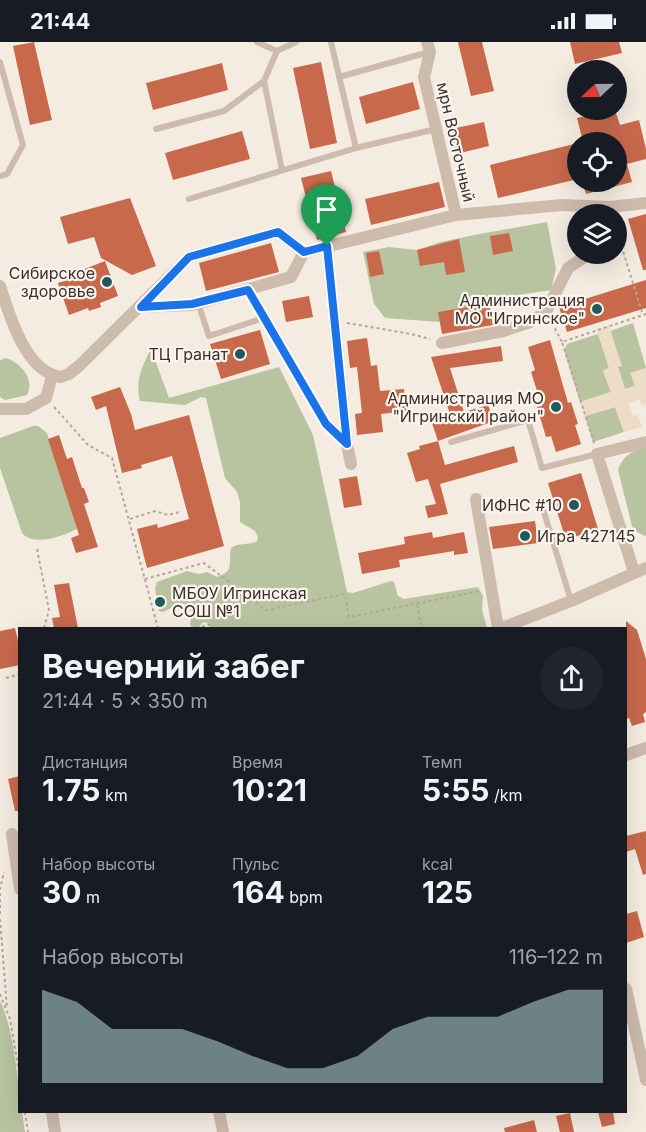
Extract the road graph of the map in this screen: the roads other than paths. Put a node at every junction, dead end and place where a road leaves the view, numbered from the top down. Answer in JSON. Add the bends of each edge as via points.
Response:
{"nodes":[{"id":1,"x":257,"y":42,"type":"edge"},
{"id":2,"x":296,"y":42,"type":"edge"},
{"id":3,"x":331,"y":42,"type":"edge"},
{"id":4,"x":428,"y":47,"type":"edge"},
{"id":5,"x":277,"y":51,"type":"junction"},
{"id":6,"x":0,"y":62,"type":"edge"},
{"id":7,"x":339,"y":77,"type":"junction"},
{"id":8,"x":264,"y":81,"type":"junction"},
{"id":9,"x":156,"y":129,"type":"dead end"},
{"id":10,"x":436,"y":129,"type":"junction"},
{"id":11,"x":356,"y":148,"type":"junction"},
{"id":12,"x":282,"y":170,"type":"junction"},
{"id":13,"x":0,"y":176,"type":"edge"},
{"id":14,"x":189,"y":199,"type":"dead end"},
{"id":15,"x":646,"y":203,"type":"edge"},
{"id":16,"x":567,"y":206,"type":"edge"},
{"id":17,"x":627,"y":207,"type":"edge"},
{"id":18,"x":456,"y":215,"type":"junction"},
{"id":19,"x":327,"y":246,"type":"junction"},
{"id":20,"x":304,"y":252,"type":"junction"},
{"id":21,"x":574,"y":264,"type":"edge"},
{"id":22,"x":0,"y":286,"type":"edge"},
{"id":23,"x":248,"y":290,"type":"junction"},
{"id":24,"x":198,"y":303,"type":"junction"},
{"id":25,"x":141,"y":307,"type":"junction"},
{"id":26,"x":264,"y":318,"type":"junction"},
{"id":27,"x":442,"y":343,"type":"road end"},
{"id":28,"x":52,"y":376,"type":"junction"},
{"id":29,"x":0,"y":409,"type":"edge"},
{"id":30,"x":451,"y":442,"type":"dead end"},
{"id":31,"x":646,"y":442,"type":"edge"},
{"id":32,"x":347,"y":444,"type":"junction"},
{"id":33,"x":597,"y":454,"type":"junction"},
{"id":34,"x":351,"y":464,"type":"dead end"},
{"id":35,"x":476,"y":499,"type":"dead end"},
{"id":36,"x":543,"y":509,"type":"dead end"},
{"id":37,"x":640,"y":570,"type":"edge"},
{"id":38,"x":571,"y":601,"type":"junction"},
{"id":39,"x":500,"y":627,"type":"edge"},
{"id":40,"x":503,"y":627,"type":"edge"},
{"id":41,"x":646,"y":748,"type":"edge"},
{"id":42,"x":627,"y":755,"type":"edge"},
{"id":43,"x":10,"y":834,"type":"edge"},
{"id":44,"x":18,"y":878,"type":"edge"},
{"id":45,"x":627,"y":994,"type":"edge"},
{"id":46,"x":646,"y":1080,"type":"edge"},
{"id":47,"x":52,"y":1113,"type":"edge"},
{"id":48,"x":219,"y":1113,"type":"edge"},
{"id":49,"x":55,"y":1132,"type":"edge"},
{"id":50,"x":223,"y":1132,"type":"edge"}],
"edges":[{"from":1,"to":5,"type":"lane"},
{"from":2,"to":5,"type":"lane"},
{"from":3,"to":7,"type":"lane"},
{"from":4,"to":7,"type":"lane"},
{"from":4,"to":10,"type":"street","name":"мрн Восточный","via":[[424,77]]},
{"from":5,"to":8,"type":"lane"},
{"from":6,"to":13,"type":"lane","via":[[23,145],[7,174]]},
{"from":7,"to":11,"type":"lane"},
{"from":8,"to":9,"type":"lane","via":[[224,111]]},
{"from":8,"to":12,"type":"lane"},
{"from":10,"to":11,"type":"lane"},
{"from":10,"to":18,"type":"street","name":"мрн Восточный"},
{"from":11,"to":12,"type":"lane"},
{"from":12,"to":14,"type":"lane"},
{"from":15,"to":17,"type":"street"},
{"from":16,"to":18,"type":"street"},
{"from":18,"to":19,"type":"street"},
{"from":19,"to":20,"type":"street"},
{"from":19,"to":32,"type":"street"},
{"from":20,"to":23,"type":"street","via":[[291,277]]},
{"from":20,"to":25,"type":"street","via":[[278,232],[189,257]]},
{"from":21,"to":27,"type":"street","via":[[568,268],[546,312],[530,322],[503,332]]},
{"from":22,"to":28,"type":"street","via":[[25,348]]},
{"from":23,"to":24,"type":"street"},
{"from":23,"to":26,"type":"lane"},
{"from":24,"to":25,"type":"street"},
{"from":24,"to":26,"type":"lane","via":[[209,336]]},
{"from":25,"to":28,"type":"street","via":[[69,374]]},
{"from":26,"to":32,"type":"lane","via":[[326,424]]},
{"from":28,"to":29,"type":"street","via":[[46,398],[26,409]]},
{"from":30,"to":33,"type":"lane","via":[[528,420],[542,468]]},
{"from":31,"to":33,"type":"street"},
{"from":32,"to":34,"type":"street"},
{"from":33,"to":37,"type":"street"},
{"from":35,"to":39,"type":"street"},
{"from":36,"to":38,"type":"lane"},
{"from":37,"to":38,"type":"street"},
{"from":38,"to":40,"type":"street"},
{"from":41,"to":42,"type":"street"},
{"from":43,"to":44,"type":"street"},
{"from":45,"to":46,"type":"street"},
{"from":47,"to":49,"type":"street"},
{"from":48,"to":50,"type":"street"}]}
